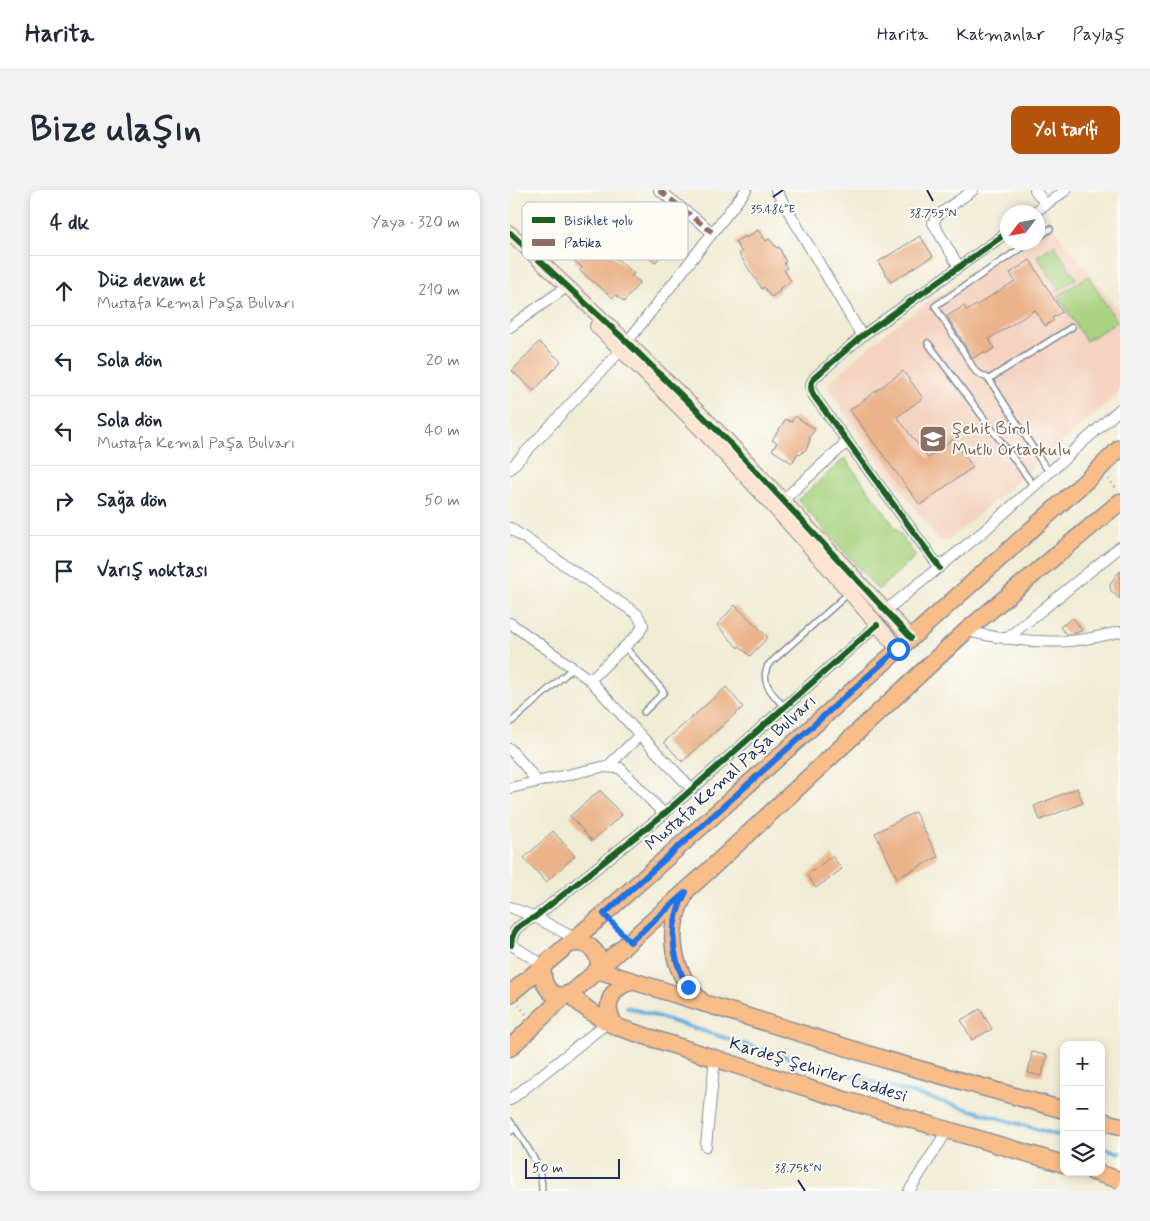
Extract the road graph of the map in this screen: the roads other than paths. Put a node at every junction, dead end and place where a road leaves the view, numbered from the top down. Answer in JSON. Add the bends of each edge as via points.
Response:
{"nodes":[{"id":1,"x":659,"y":190,"type":"edge"},
{"id":2,"x":746,"y":190,"type":"edge"},
{"id":3,"x":776,"y":190,"type":"edge"},
{"id":4,"x":973,"y":190,"type":"edge"},
{"id":5,"x":1035,"y":190,"type":"edge"},
{"id":6,"x":1066,"y":190,"type":"edge"},
{"id":7,"x":674,"y":202,"type":"edge"},
{"id":8,"x":1046,"y":205,"type":"joint"},
{"id":9,"x":688,"y":213,"type":"edge"},
{"id":10,"x":1050,"y":229,"type":"dead end"},
{"id":11,"x":712,"y":232,"type":"junction"},
{"id":12,"x":510,"y":233,"type":"edge"},
{"id":13,"x":1045,"y":233,"type":"edge"},
{"id":14,"x":1000,"y":238,"type":"edge"},
{"id":15,"x":510,"y":242,"type":"edge"},
{"id":16,"x":522,"y":245,"type":"edge"},
{"id":17,"x":1018,"y":250,"type":"edge"},
{"id":18,"x":522,"y":254,"type":"edge"},
{"id":19,"x":529,"y":260,"type":"edge"},
{"id":20,"x":537,"y":260,"type":"edge"},
{"id":21,"x":960,"y":267,"type":"junction"},
{"id":22,"x":561,"y":291,"type":"junction"},
{"id":23,"x":510,"y":327,"type":"edge"},
{"id":24,"x":1072,"y":327,"type":"dead end"},
{"id":25,"x":862,"y":336,"type":"junction"},
{"id":26,"x":928,"y":343,"type":"dead end"},
{"id":27,"x":624,"y":346,"type":"junction"},
{"id":28,"x":989,"y":379,"type":"junction"},
{"id":29,"x":1120,"y":409,"type":"edge"},
{"id":30,"x":848,"y":442,"type":"junction"},
{"id":31,"x":1120,"y":448,"type":"edge"},
{"id":32,"x":510,"y":469,"type":"edge"},
{"id":33,"x":1050,"y":472,"type":"junction"},
{"id":34,"x":1034,"y":487,"type":"junction"},
{"id":35,"x":783,"y":500,"type":"junction"},
{"id":36,"x":1120,"y":502,"type":"edge"},
{"id":37,"x":510,"y":528,"type":"edge"},
{"id":38,"x":1120,"y":547,"type":"edge"},
{"id":39,"x":940,"y":568,"type":"junction"},
{"id":40,"x":849,"y":593,"type":"junction"},
{"id":41,"x":885,"y":611,"type":"junction"},
{"id":42,"x":510,"y":623,"type":"edge"},
{"id":43,"x":877,"y":625,"type":"junction"},
{"id":44,"x":966,"y":631,"type":"junction"},
{"id":45,"x":1120,"y":632,"type":"edge"},
{"id":46,"x":1006,"y":639,"type":"junction"},
{"id":47,"x":904,"y":644,"type":"junction"},
{"id":48,"x":625,"y":647,"type":"junction"},
{"id":49,"x":573,"y":668,"type":"junction"},
{"id":50,"x":590,"y":680,"type":"junction"},
{"id":51,"x":785,"y":708,"type":"junction"},
{"id":52,"x":644,"y":712,"type":"dead end"},
{"id":53,"x":510,"y":723,"type":"edge"},
{"id":54,"x":640,"y":735,"type":"junction"},
{"id":55,"x":510,"y":749,"type":"edge"},
{"id":56,"x":608,"y":766,"type":"junction"},
{"id":57,"x":538,"y":782,"type":"junction"},
{"id":58,"x":510,"y":788,"type":"edge"},
{"id":59,"x":692,"y":789,"type":"junction"},
{"id":60,"x":664,"y":814,"type":"junction"},
{"id":61,"x":686,"y":892,"type":"junction"},
{"id":62,"x":510,"y":907,"type":"edge"},
{"id":63,"x":535,"y":917,"type":"junction"},
{"id":64,"x":572,"y":942,"type":"junction"},
{"id":65,"x":511,"y":944,"type":"edge"},
{"id":66,"x":544,"y":966,"type":"junction"},
{"id":67,"x":598,"y":969,"type":"junction"},
{"id":68,"x":632,"y":982,"type":"junction"},
{"id":69,"x":510,"y":994,"type":"edge"},
{"id":70,"x":567,"y":995,"type":"junction"},
{"id":71,"x":704,"y":1004,"type":"junction"},
{"id":72,"x":612,"y":1025,"type":"junction"},
{"id":73,"x":510,"y":1048,"type":"edge"},
{"id":74,"x":715,"y":1058,"type":"junction"},
{"id":75,"x":510,"y":1100,"type":"edge"},
{"id":76,"x":1060,"y":1109,"type":"edge"},
{"id":77,"x":510,"y":1122,"type":"edge"},
{"id":78,"x":1105,"y":1122,"type":"edge"},
{"id":79,"x":1120,"y":1126,"type":"edge"},
{"id":80,"x":515,"y":1128,"type":"junction"},
{"id":81,"x":947,"y":1130,"type":"junction"},
{"id":82,"x":510,"y":1132,"type":"edge"},
{"id":83,"x":706,"y":1146,"type":"dead end"},
{"id":84,"x":1060,"y":1163,"type":"edge"},
{"id":85,"x":1105,"y":1176,"type":"edge"},
{"id":86,"x":1120,"y":1180,"type":"edge"},
{"id":87,"x":542,"y":1191,"type":"edge"},
{"id":88,"x":910,"y":1191,"type":"edge"}],
"edges":[{"from":1,"to":7,"type":"street"},
{"from":2,"to":11,"type":"street"},
{"from":3,"to":25,"type":"street"},
{"from":4,"to":21,"type":"street","via":[[937,216],[933,223]]},
{"from":5,"to":8,"type":"street"},
{"from":6,"to":8,"type":"street"},
{"from":9,"to":11,"type":"street"},
{"from":10,"to":13,"type":"lane"},
{"from":11,"to":27,"type":"street"},
{"from":12,"to":16,"type":"street"},
{"from":14,"to":21,"type":"street"},
{"from":15,"to":18,"type":"street"},
{"from":17,"to":28,"type":"lane","via":[[936,306],[976,372]]},
{"from":19,"to":22,"type":"street"},
{"from":20,"to":27,"type":"street"},
{"from":21,"to":25,"type":"street"},
{"from":22,"to":23,"type":"street"},
{"from":22,"to":27,"type":"street"},
{"from":24,"to":28,"type":"lane"},
{"from":25,"to":30,"type":"street","via":[[814,378],[810,387]]},
{"from":26,"to":34,"type":"lane"},
{"from":27,"to":32,"type":"street"},
{"from":27,"to":35,"type":"street","via":[[726,439]]},
{"from":27,"to":40,"type":"street","via":[[808,544]]},
{"from":28,"to":33,"type":"lane"},
{"from":29,"to":33,"type":"street"},
{"from":30,"to":35,"type":"street"},
{"from":30,"to":39,"type":"street"},
{"from":31,"to":47,"type":"main road","name":"Mustafa Kemal Paşa Bulvarı"},
{"from":33,"to":34,"type":"street"},
{"from":34,"to":39,"type":"street"},
{"from":35,"to":41,"type":"street"},
{"from":36,"to":44,"type":"main road"},
{"from":37,"to":48,"type":"street","via":[[638,614],[643,625],[640,633]]},
{"from":38,"to":46,"type":"street"},
{"from":39,"to":41,"type":"street"},
{"from":40,"to":43,"type":"street"},
{"from":40,"to":51,"type":"lane","via":[[765,670],[765,681]]},
{"from":41,"to":47,"type":"street"},
{"from":42,"to":49,"type":"street"},
{"from":43,"to":47,"type":"street"},
{"from":43,"to":51,"type":"street"},
{"from":44,"to":46,"type":"street"},
{"from":44,"to":61,"type":"main road"},
{"from":45,"to":46,"type":"street","via":[[1072,641]]},
{"from":47,"to":64,"type":"main road","name":"Mustafa Kemal Paşa Bulvarı"},
{"from":48,"to":50,"type":"street"},
{"from":48,"to":52,"type":"lane","via":[[664,692]]},
{"from":49,"to":50,"type":"street"},
{"from":49,"to":53,"type":"lane"},
{"from":50,"to":54,"type":"street"},
{"from":51,"to":59,"type":"street"},
{"from":54,"to":56,"type":"street"},
{"from":54,"to":59,"type":"street"},
{"from":55,"to":57,"type":"street"},
{"from":56,"to":57,"type":"street"},
{"from":56,"to":60,"type":"street","via":[[620,768]]},
{"from":57,"to":58,"type":"street"},
{"from":59,"to":60,"type":"street"},
{"from":60,"to":63,"type":"street"},
{"from":61,"to":67,"type":"main road"},
{"from":61,"to":71,"type":"main road","via":[[674,922],[674,954],[685,982]]},
{"from":62,"to":63,"type":"street"},
{"from":63,"to":64,"type":"street"},
{"from":63,"to":65,"type":"street","via":[[521,924],[512,934]]},
{"from":64,"to":66,"type":"main road"},
{"from":64,"to":67,"type":"main road","via":[[592,948],[598,958]]},
{"from":65,"to":66,"type":"street"},
{"from":66,"to":69,"type":"main road"},
{"from":66,"to":70,"type":"main road","via":[[542,977],[546,987],[554,994]]},
{"from":67,"to":68,"type":"main road","name":"Kardeş Şehirler Caddesi"},
{"from":67,"to":70,"type":"main road"},
{"from":68,"to":71,"type":"main road","name":"Kardeş Şehirler Caddesi"},
{"from":68,"to":72,"type":"main road","via":[[616,989],[610,1000]]},
{"from":70,"to":72,"type":"main road","name":"Kardeş Şehirler Caddesi"},
{"from":70,"to":73,"type":"main road"},
{"from":71,"to":76,"type":"main road","name":"Kardeş Şehirler Caddesi"},
{"from":72,"to":74,"type":"main road","name":"Kardeş Şehirler Caddesi"},
{"from":72,"to":75,"type":"street"},
{"from":74,"to":81,"type":"main road","name":"Kardeş Şehirler Caddesi"},
{"from":74,"to":83,"type":"street"},
{"from":77,"to":80,"type":"lane"},
{"from":78,"to":79,"type":"main road"},
{"from":80,"to":82,"type":"lane"},
{"from":80,"to":87,"type":"lane","via":[[540,1171]]},
{"from":81,"to":84,"type":"main road","name":"Kardeş Şehirler Caddesi"},
{"from":81,"to":88,"type":"street"},
{"from":85,"to":86,"type":"main road"}]}
